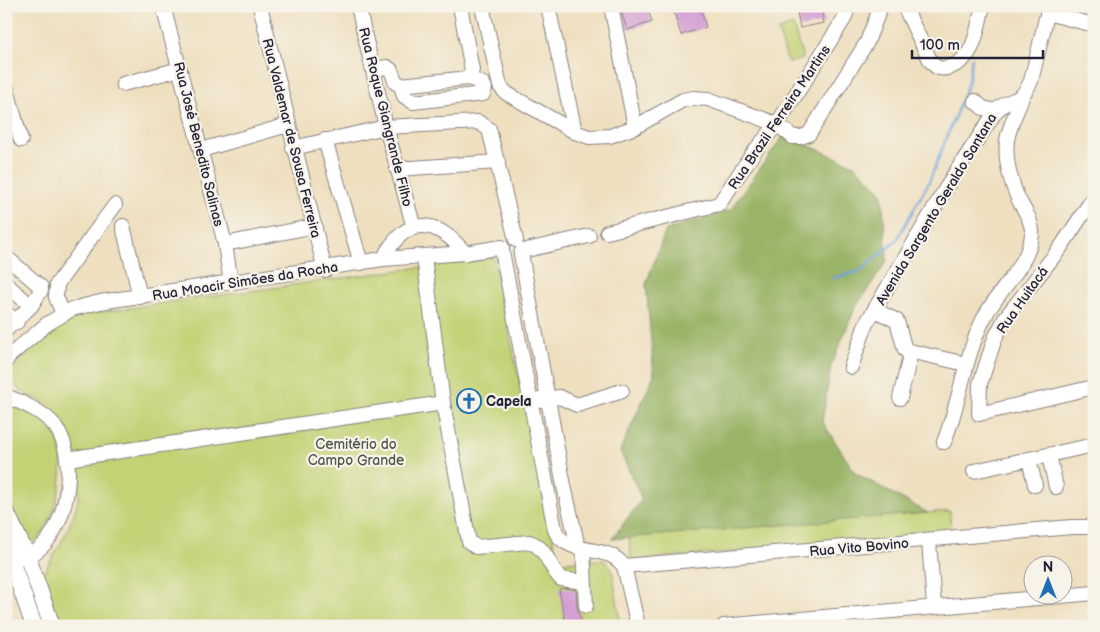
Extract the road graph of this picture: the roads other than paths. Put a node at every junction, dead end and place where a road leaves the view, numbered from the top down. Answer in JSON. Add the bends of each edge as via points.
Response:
{"nodes":[{"id":1,"x":163,"y":6,"type":"edge"},
{"id":2,"x":260,"y":6,"type":"edge"},
{"id":3,"x":358,"y":6,"type":"edge"},
{"id":4,"x":460,"y":6,"type":"edge"},
{"id":5,"x":482,"y":6,"type":"edge"},
{"id":6,"x":548,"y":6,"type":"edge"},
{"id":7,"x":611,"y":6,"type":"edge"},
{"id":8,"x":849,"y":6,"type":"edge"},
{"id":9,"x":881,"y":6,"type":"edge"},
{"id":10,"x":904,"y":6,"type":"edge"},
{"id":11,"x":983,"y":6,"type":"edge"},
{"id":12,"x":1048,"y":10,"type":"edge"},
{"id":13,"x":1094,"y":25,"type":"edge"},
{"id":14,"x":180,"y":69,"type":"junction"},
{"id":15,"x":373,"y":69,"type":"junction"},
{"id":16,"x":469,"y":78,"type":"junction"},
{"id":17,"x":123,"y":84,"type":"dead end"},
{"id":18,"x":401,"y":85,"type":"junction"},
{"id":19,"x":6,"y":86,"type":"edge"},
{"id":20,"x":1022,"y":97,"type":"junction"},
{"id":21,"x":975,"y":101,"type":"dead end"},
{"id":22,"x":996,"y":111,"type":"junction"},
{"id":23,"x":777,"y":124,"type":"junction"},
{"id":24,"x":288,"y":125,"type":"junction"},
{"id":25,"x":386,"y":127,"type":"junction"},
{"id":26,"x":635,"y":127,"type":"junction"},
{"id":27,"x":576,"y":132,"type":"junction"},
{"id":28,"x":21,"y":140,"type":"dead end"},
{"id":29,"x":325,"y":140,"type":"junction"},
{"id":30,"x":293,"y":148,"type":"junction"},
{"id":31,"x":201,"y":150,"type":"junction"},
{"id":32,"x":498,"y":162,"type":"junction"},
{"id":33,"x":397,"y":169,"type":"junction"},
{"id":34,"x":1094,"y":197,"type":"edge"},
{"id":35,"x":116,"y":205,"type":"dead end"},
{"id":36,"x":123,"y":226,"type":"dead end"},
{"id":37,"x":315,"y":226,"type":"junction"},
{"id":38,"x":414,"y":228,"type":"junction"},
{"id":39,"x":607,"y":232,"type":"dead end"},
{"id":40,"x":589,"y":236,"type":"dead end"},
{"id":41,"x":224,"y":244,"type":"junction"},
{"id":42,"x":519,"y":248,"type":"junction"},
{"id":43,"x":502,"y":249,"type":"junction"},
{"id":44,"x":466,"y":253,"type":"junction"},
{"id":45,"x":6,"y":257,"type":"edge"},
{"id":46,"x":424,"y":257,"type":"junction"},
{"id":47,"x":384,"y":259,"type":"junction"},
{"id":48,"x":360,"y":263,"type":"junction"},
{"id":49,"x":325,"y":270,"type":"junction"},
{"id":50,"x":231,"y":283,"type":"junction"},
{"id":51,"x":6,"y":284,"type":"edge"},
{"id":52,"x":140,"y":297,"type":"junction"},
{"id":53,"x":30,"y":306,"type":"junction"},
{"id":54,"x":875,"y":310,"type":"junction"},
{"id":55,"x":63,"y":314,"type":"junction"},
{"id":56,"x":9,"y":324,"type":"edge"},
{"id":57,"x":911,"y":352,"type":"junction"},
{"id":58,"x":9,"y":354,"type":"edge"},
{"id":59,"x":966,"y":364,"type":"junction"},
{"id":60,"x":851,"y":367,"type":"dead end"},
{"id":61,"x":1094,"y":387,"type":"edge"},
{"id":62,"x":622,"y":391,"type":"dead end"},
{"id":63,"x":7,"y":395,"type":"edge"},
{"id":64,"x":900,"y":398,"type":"dead end"},
{"id":65,"x":548,"y":399,"type":"junction"},
{"id":66,"x":531,"y":401,"type":"junction"},
{"id":67,"x":443,"y":403,"type":"junction"},
{"id":68,"x":555,"y":439,"type":"junction"},
{"id":69,"x":944,"y":442,"type":"dead end"},
{"id":70,"x":539,"y":443,"type":"junction"},
{"id":71,"x":1094,"y":445,"type":"edge"},
{"id":72,"x":1049,"y":455,"type":"junction"},
{"id":73,"x":67,"y":459,"type":"junction"},
{"id":74,"x":1029,"y":459,"type":"junction"},
{"id":75,"x":974,"y":471,"type":"dead end"},
{"id":76,"x":1035,"y":485,"type":"dead end"},
{"id":77,"x":1056,"y":487,"type":"dead end"},
{"id":78,"x":6,"y":512,"type":"edge"},
{"id":79,"x":1094,"y":527,"type":"edge"},
{"id":80,"x":929,"y":541,"type":"junction"},
{"id":81,"x":581,"y":548,"type":"junction"},
{"id":82,"x":8,"y":555,"type":"edge"},
{"id":83,"x":28,"y":558,"type":"junction"},
{"id":84,"x":624,"y":566,"type":"junction"},
{"id":85,"x":584,"y":582,"type":"junction"},
{"id":86,"x":1094,"y":593,"type":"edge"},
{"id":87,"x":586,"y":606,"type":"dead end"},
{"id":88,"x":934,"y":606,"type":"junction"},
{"id":89,"x":34,"y":626,"type":"edge"},
{"id":90,"x":52,"y":626,"type":"edge"},
{"id":91,"x":638,"y":626,"type":"edge"},
{"id":92,"x":724,"y":626,"type":"edge"}],
"edges":[{"from":1,"to":14,"type":"street","name":"Rua José Benedito Salinas"},
{"from":2,"to":24,"type":"street","name":"Rua Valdemar de Sousa Ferreira"},
{"from":3,"to":15,"type":"street","name":"Rua Roque Giangrande Filho"},
{"from":4,"to":16,"type":"street","via":[[472,70]]},
{"from":5,"to":27,"type":"street","via":[[500,86],[506,93]]},
{"from":6,"to":27,"type":"street"},
{"from":7,"to":26,"type":"street"},
{"from":8,"to":23,"type":"street","name":"Rua Brazil Ferreira Martins","via":[[844,19]]},
{"from":9,"to":23,"type":"street","via":[[867,42],[809,134],[793,137]]},
{"from":10,"to":11,"type":"street","via":[[930,60],[943,69],[959,64],[970,52]]},
{"from":12,"to":13,"type":"street"},
{"from":12,"to":20,"type":"street","via":[[1031,81]]},
{"from":14,"to":17,"type":"street"},
{"from":14,"to":31,"type":"street","name":"Rua José Benedito Salinas"},
{"from":15,"to":18,"type":"street","via":[[388,67],[396,83]]},
{"from":15,"to":25,"type":"street","name":"Rua Roque Giangrande Filho"},
{"from":16,"to":18,"type":"street"},
{"from":16,"to":18,"type":"street","via":[[483,84],[483,94],[413,102],[404,96]]},
{"from":19,"to":28,"type":"street"},
{"from":20,"to":22,"type":"street","name":"Avenida Sargento Geraldo Santana"},
{"from":20,"to":59,"type":"street","via":[[1009,130],[1008,156],[1017,196],[1031,224],[1031,241],[1018,267],[986,314]]},
{"from":21,"to":22,"type":"street","via":[[983,108]]},
{"from":22,"to":54,"type":"street","name":"Avenida Sargento Geraldo Santana","via":[[952,178]]},
{"from":23,"to":26,"type":"street","via":[[708,99],[694,98],[683,100]]},
{"from":23,"to":39,"type":"street","name":"Rua Brazil Ferreira Martins","via":[[720,204]]},
{"from":24,"to":30,"type":"street","name":"Rua Valdemar de Sousa Ferreira"},
{"from":24,"to":31,"type":"street"},
{"from":25,"to":29,"type":"street"},
{"from":25,"to":32,"type":"street","via":[[478,122],[489,129]]},
{"from":25,"to":33,"type":"street","name":"Rua Roque Giangrande Filho"},
{"from":26,"to":27,"type":"street","via":[[598,137]]},
{"from":29,"to":30,"type":"street"},
{"from":29,"to":48,"type":"street"},
{"from":30,"to":37,"type":"street","name":"Rua Valdemar de Sousa Ferreira"},
{"from":31,"to":41,"type":"street","name":"Rua José Benedito Salinas"},
{"from":32,"to":33,"type":"street"},
{"from":32,"to":42,"type":"street"},
{"from":33,"to":38,"type":"street","name":"Rua Roque Giangrande Filho"},
{"from":34,"to":61,"type":"street","name":"Rua Huitacá","via":[[999,331],[980,384],[979,414]]},
{"from":35,"to":55,"type":"street","via":[[57,284],[56,297]]},
{"from":36,"to":52,"type":"street"},
{"from":37,"to":41,"type":"street"},
{"from":37,"to":49,"type":"street","name":"Rua Valdemar de Sousa Ferreira"},
{"from":38,"to":44,"type":"street","via":[[438,228]]},
{"from":38,"to":47,"type":"street","via":[[399,235]]},
{"from":40,"to":42,"type":"street"},
{"from":41,"to":50,"type":"street","name":"Rua José Benedito Salinas"},
{"from":42,"to":43,"type":"street","name":"Rua Moacir Simões da Rocha","via":[[510,259]]},
{"from":42,"to":65,"type":"street","via":[[538,310]]},
{"from":43,"to":44,"type":"street","name":"Rua Moacir Simões da Rocha"},
{"from":43,"to":66,"type":"street"},
{"from":44,"to":46,"type":"street","name":"Rua Moacir Simões da Rocha"},
{"from":45,"to":53,"type":"street","via":[[41,287],[40,294]]},
{"from":46,"to":47,"type":"street","name":"Rua Moacir Simões da Rocha"},
{"from":46,"to":67,"type":"street"},
{"from":47,"to":48,"type":"street","name":"Rua Moacir Simões da Rocha"},
{"from":48,"to":49,"type":"street","name":"Rua Moacir Simões da Rocha"},
{"from":49,"to":50,"type":"street","name":"Rua Moacir Simões da Rocha"},
{"from":50,"to":52,"type":"street","name":"Rua Moacir Simões da Rocha"},
{"from":51,"to":53,"type":"street"},
{"from":52,"to":55,"type":"street","name":"Rua Moacir Simões da Rocha","via":[[91,304]]},
{"from":53,"to":56,"type":"street"},
{"from":54,"to":57,"type":"street","via":[[897,321],[902,345]]},
{"from":54,"to":60,"type":"street","name":"Avenida Sargento Geraldo Santana","via":[[859,340]]},
{"from":55,"to":58,"type":"street","name":"Rua Moacir Simões da Rocha"},
{"from":56,"to":58,"type":"street"},
{"from":57,"to":59,"type":"street"},
{"from":57,"to":64,"type":"street"},
{"from":59,"to":69,"type":"street","via":[[954,418]]},
{"from":62,"to":65,"type":"street","via":[[577,405],[560,397]]},
{"from":63,"to":73,"type":"street","via":[[38,411],[55,426]]},
{"from":65,"to":66,"type":"street"},
{"from":65,"to":68,"type":"street"},
{"from":66,"to":70,"type":"street"},
{"from":67,"to":73,"type":"street"},
{"from":67,"to":85,"type":"street","via":[[468,542],[476,546],[536,544],[561,578]]},
{"from":68,"to":70,"type":"street"},
{"from":68,"to":81,"type":"street"},
{"from":70,"to":81,"type":"street","via":[[555,530],[561,539]]},
{"from":71,"to":72,"type":"street"},
{"from":72,"to":74,"type":"street"},
{"from":72,"to":77,"type":"street"},
{"from":73,"to":83,"type":"street","via":[[67,488],[56,530],[41,549]]},
{"from":74,"to":75,"type":"street"},
{"from":74,"to":76,"type":"street"},
{"from":78,"to":83,"type":"main road"},
{"from":79,"to":80,"type":"street","name":"Rua Vito Bovino"},
{"from":80,"to":84,"type":"street","name":"Rua Vito Bovino"},
{"from":80,"to":88,"type":"street"},
{"from":81,"to":84,"type":"street","via":[[610,554]]},
{"from":81,"to":85,"type":"street"},
{"from":82,"to":83,"type":"street"},
{"from":82,"to":89,"type":"main road"},
{"from":83,"to":90,"type":"main road"},
{"from":84,"to":91,"type":"street"},
{"from":85,"to":87,"type":"street"},
{"from":86,"to":88,"type":"street"},
{"from":88,"to":92,"type":"street"}]}
